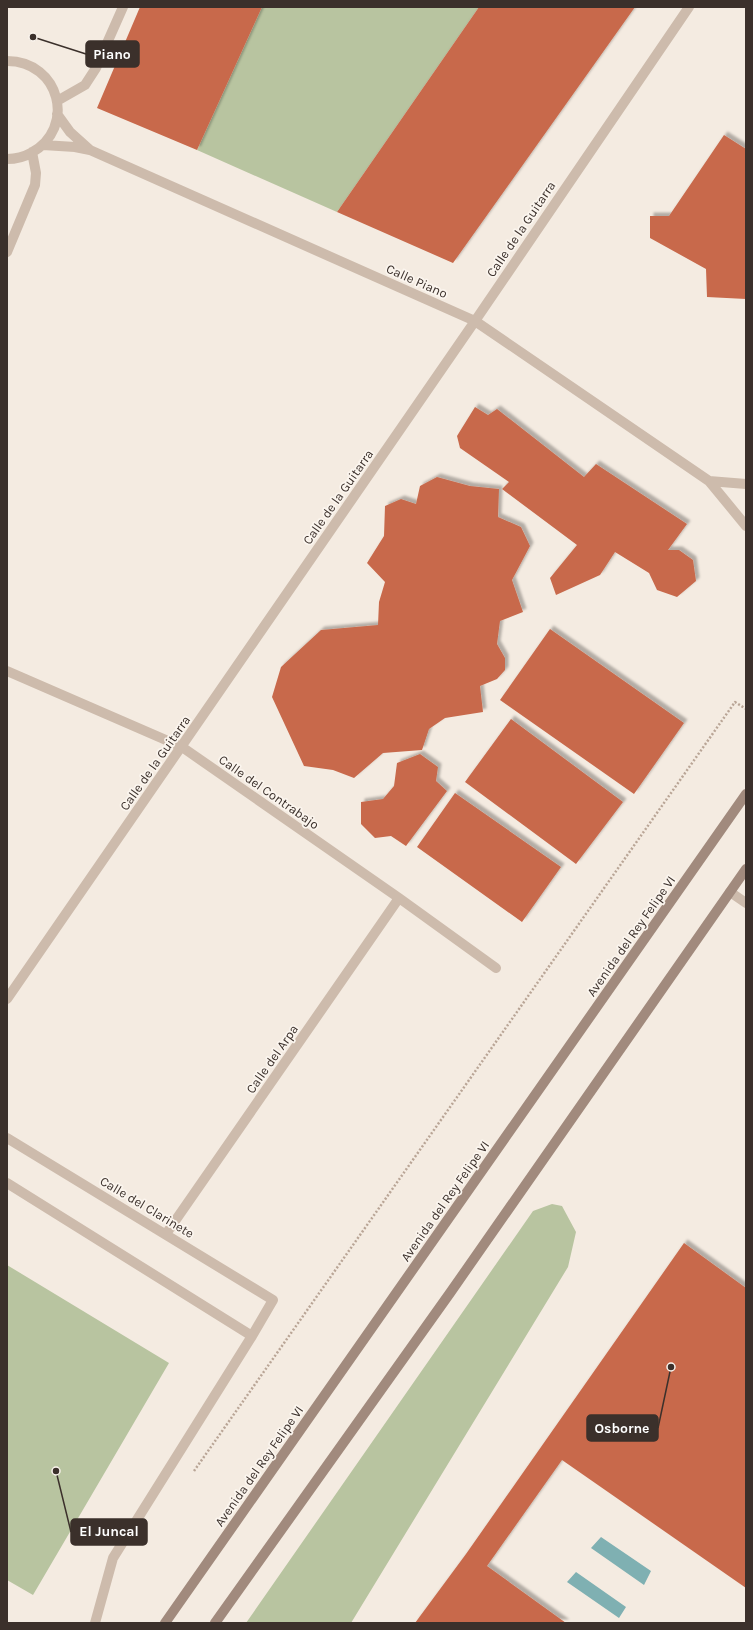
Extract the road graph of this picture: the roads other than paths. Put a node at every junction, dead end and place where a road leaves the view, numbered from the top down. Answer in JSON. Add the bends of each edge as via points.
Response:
{"nodes":[{"id":1,"x":123,"y":7,"type":"edge"},
{"id":2,"x":689,"y":7,"type":"edge"},
{"id":3,"x":7,"y":61,"type":"edge"},
{"id":4,"x":57,"y":102,"type":"junction"},
{"id":5,"x":57,"y":114,"type":"junction"},
{"id":6,"x":43,"y":145,"type":"junction"},
{"id":7,"x":90,"y":150,"type":"junction"},
{"id":8,"x":32,"y":152,"type":"junction"},
{"id":9,"x":7,"y":159,"type":"edge"},
{"id":10,"x":7,"y":252,"type":"edge"},
{"id":11,"x":475,"y":321,"type":"junction"},
{"id":12,"x":709,"y":481,"type":"junction"},
{"id":13,"x":746,"y":484,"type":"edge"},
{"id":14,"x":746,"y":526,"type":"edge"},
{"id":15,"x":7,"y":671,"type":"edge"},
{"id":16,"x":182,"y":747,"type":"junction"},
{"id":17,"x":746,"y":794,"type":"edge"},
{"id":18,"x":746,"y":869,"type":"edge"},
{"id":19,"x":730,"y":892,"type":"junction"},
{"id":20,"x":399,"y":898,"type":"junction"},
{"id":21,"x":746,"y":903,"type":"edge"},
{"id":22,"x":496,"y":968,"type":"dead end"},
{"id":23,"x":7,"y":999,"type":"edge"},
{"id":24,"x":7,"y":1138,"type":"edge"},
{"id":25,"x":7,"y":1183,"type":"edge"},
{"id":26,"x":166,"y":1234,"type":"junction"},
{"id":27,"x":252,"y":1336,"type":"junction"},
{"id":28,"x":95,"y":1623,"type":"edge"},
{"id":29,"x":165,"y":1623,"type":"edge"},
{"id":30,"x":215,"y":1623,"type":"edge"}],
"edges":[{"from":1,"to":4,"type":"street","via":[[96,68],[85,85]]},
{"from":2,"to":11,"type":"street","name":"Calle de la Guitarra"},
{"from":3,"to":4,"type":"street","via":[[32,66],[46,76]]},
{"from":4,"to":5,"type":"street"},
{"from":5,"to":6,"type":"street","via":[[57,122]]},
{"from":5,"to":7,"type":"street","name":"Calle Piano","via":[[70,132]]},
{"from":6,"to":7,"type":"street","name":"Calle Piano"},
{"from":6,"to":8,"type":"street"},
{"from":7,"to":11,"type":"street","name":"Calle Piano"},
{"from":8,"to":9,"type":"street"},
{"from":8,"to":10,"type":"street","via":[[36,173],[35,185]]},
{"from":11,"to":12,"type":"street","name":"Calle Piano"},
{"from":11,"to":16,"type":"street","name":"Calle de la Guitarra"},
{"from":12,"to":13,"type":"street"},
{"from":12,"to":14,"type":"street"},
{"from":15,"to":16,"type":"street","name":"Calle del Contrabajo"},
{"from":16,"to":20,"type":"street","name":"Calle del Contrabajo"},
{"from":16,"to":23,"type":"street","name":"Calle de la Guitarra"},
{"from":17,"to":29,"type":"main road","name":"Avenida del Rey Felipe VI"},
{"from":18,"to":19,"type":"main road"},
{"from":19,"to":21,"type":"street"},
{"from":19,"to":30,"type":"main road","via":[[455,1287]]},
{"from":20,"to":22,"type":"street","name":"Calle del Contrabajo"},
{"from":20,"to":26,"type":"street","name":"Calle del Arpa"},
{"from":24,"to":26,"type":"street","name":"Calle del Clarinete"},
{"from":25,"to":27,"type":"street"},
{"from":26,"to":27,"type":"street","name":"Calle del Clarinete","via":[[273,1300]]},
{"from":27,"to":28,"type":"street","via":[[113,1558]]}]}
